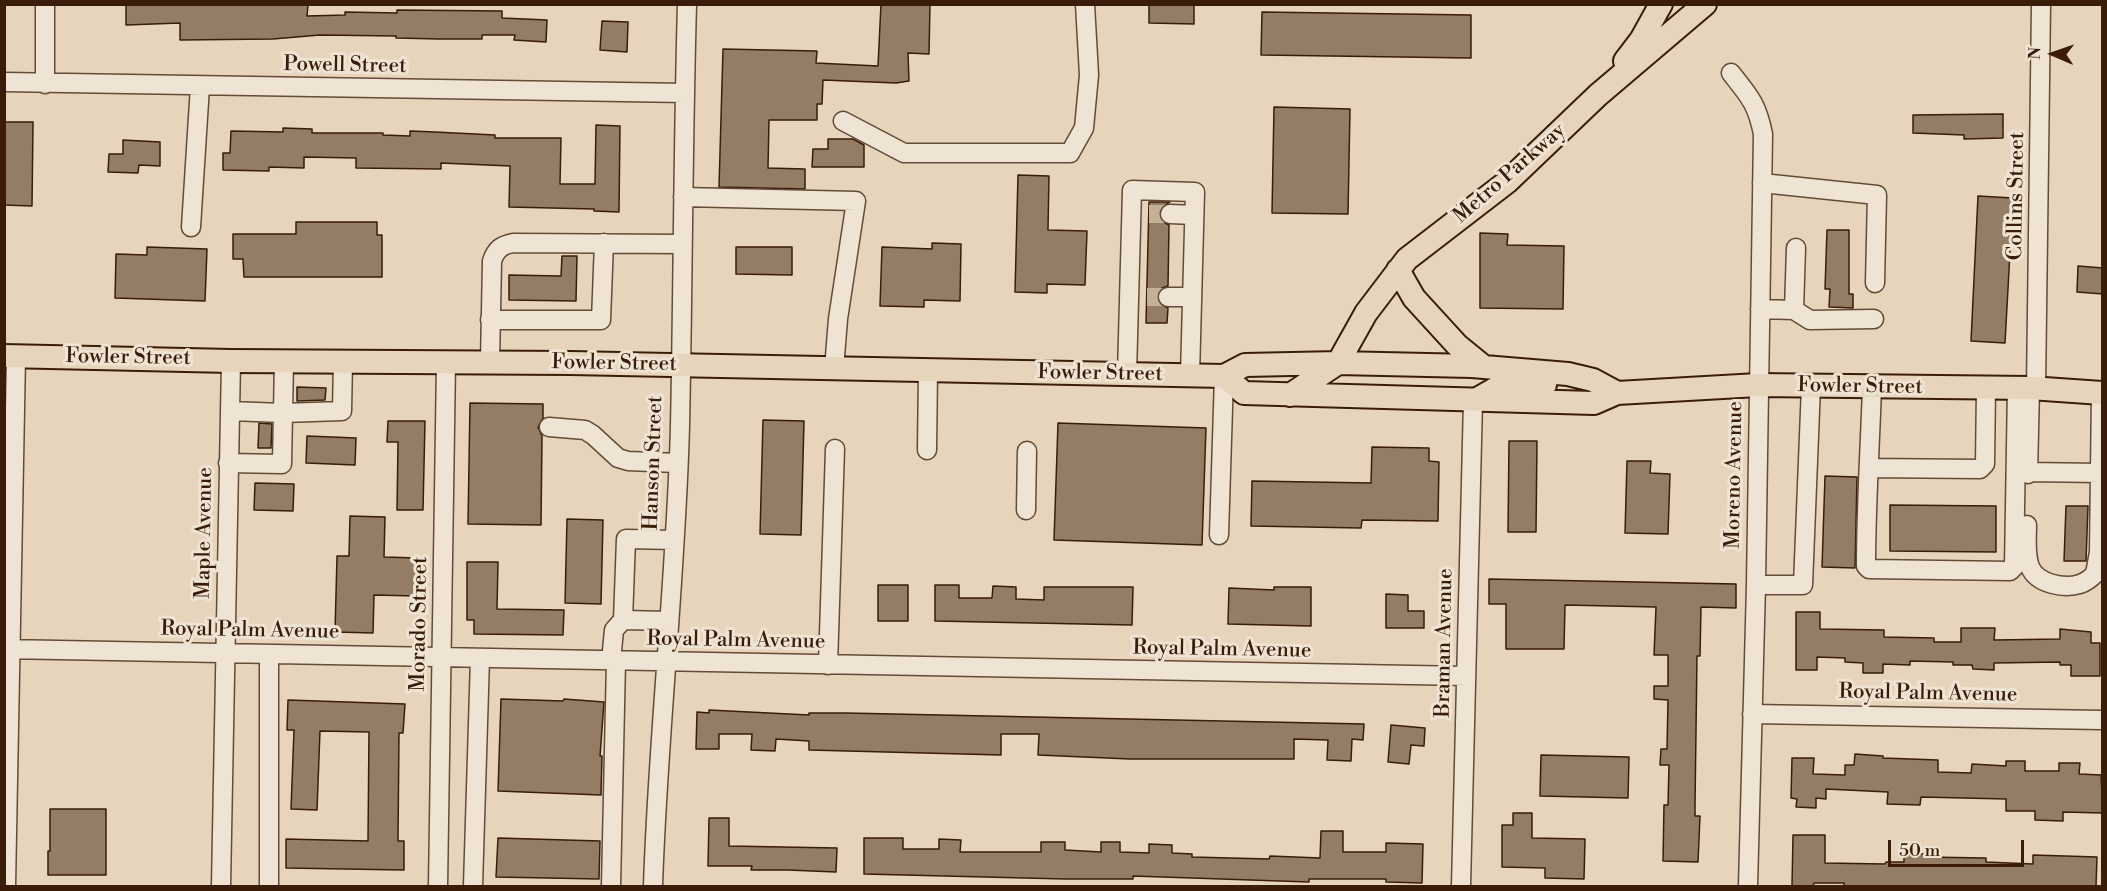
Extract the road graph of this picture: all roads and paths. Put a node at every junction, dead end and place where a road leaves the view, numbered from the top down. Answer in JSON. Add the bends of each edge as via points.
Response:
{"nodes":[{"id":1,"x":45,"y":4,"type":"edge"},
{"id":2,"x":687,"y":4,"type":"edge"},
{"id":3,"x":1085,"y":4,"type":"edge"},
{"id":4,"x":1661,"y":4,"type":"edge"},
{"id":5,"x":1705,"y":4,"type":"edge"},
{"id":6,"x":2041,"y":4,"type":"edge"},
{"id":7,"x":1731,"y":73,"type":"dead end"},
{"id":8,"x":4,"y":82,"type":"edge"},
{"id":9,"x":45,"y":84,"type":"junction"},
{"id":10,"x":201,"y":86,"type":"junction"},
{"id":11,"x":685,"y":93,"type":"junction"},
{"id":12,"x":1599,"y":95,"type":"junction"},
{"id":13,"x":843,"y":121,"type":"dead end"},
{"id":14,"x":1762,"y":183,"type":"junction"},
{"id":15,"x":683,"y":197,"type":"junction"},
{"id":16,"x":1170,"y":214,"type":"tunnel mouth"},
{"id":17,"x":1194,"y":215,"type":"junction"},
{"id":18,"x":191,"y":227,"type":"dead end"},
{"id":19,"x":604,"y":243,"type":"junction"},
{"id":20,"x":682,"y":244,"type":"junction"},
{"id":21,"x":1796,"y":248,"type":"dead end"},
{"id":22,"x":1398,"y":270,"type":"junction"},
{"id":23,"x":1875,"y":282,"type":"dead end"},
{"id":24,"x":1168,"y":297,"type":"tunnel mouth"},
{"id":25,"x":1192,"y":297,"type":"junction"},
{"id":26,"x":1760,"y":309,"type":"junction"},
{"id":27,"x":1794,"y":310,"type":"junction"},
{"id":28,"x":1874,"y":319,"type":"dead end"},
{"id":29,"x":490,"y":321,"type":"junction"},
{"id":30,"x":10,"y":356,"type":"edge"},
{"id":31,"x":231,"y":361,"type":"junction"},
{"id":32,"x":284,"y":361,"type":"junction"},
{"id":33,"x":343,"y":361,"type":"junction"},
{"id":34,"x":446,"y":362,"type":"junction"},
{"id":35,"x":490,"y":362,"type":"junction"},
{"id":36,"x":1338,"y":363,"type":"junction"},
{"id":37,"x":681,"y":366,"type":"junction"},
{"id":38,"x":1484,"y":367,"type":"junction"},
{"id":39,"x":834,"y":369,"type":"junction"},
{"id":40,"x":928,"y":371,"type":"junction"},
{"id":41,"x":1127,"y":374,"type":"junction"},
{"id":42,"x":1190,"y":375,"type":"junction"},
{"id":43,"x":1224,"y":376,"type":"junction"},
{"id":44,"x":1593,"y":380,"type":"junction"},
{"id":45,"x":1758,"y":385,"type":"junction"},
{"id":46,"x":1811,"y":386,"type":"junction"},
{"id":47,"x":1872,"y":387,"type":"junction"},
{"id":48,"x":1986,"y":388,"type":"junction"},
{"id":49,"x":2027,"y":388,"type":"junction"},
{"id":50,"x":1617,"y":393,"type":"junction"},
{"id":51,"x":2102,"y":393,"type":"edge"},
{"id":52,"x":1290,"y":394,"type":"junction"},
{"id":53,"x":1473,"y":401,"type":"junction"},
{"id":54,"x":230,"y":411,"type":"junction"},
{"id":55,"x":283,"y":413,"type":"junction"},
{"id":56,"x":549,"y":427,"type":"dead end"},
{"id":57,"x":835,"y":449,"type":"dead end"},
{"id":58,"x":927,"y":450,"type":"dead end"},
{"id":59,"x":1027,"y":451,"type":"dead end"},
{"id":60,"x":228,"y":463,"type":"junction"},
{"id":61,"x":678,"y":463,"type":"junction"},
{"id":62,"x":1869,"y":468,"type":"junction"},
{"id":63,"x":2028,"y":472,"type":"junction"},
{"id":64,"x":2100,"y":473,"type":"junction"},
{"id":65,"x":1026,"y":510,"type":"dead end"},
{"id":66,"x":9,"y":517,"type":"edge"},
{"id":67,"x":1219,"y":535,"type":"dead end"},
{"id":68,"x":674,"y":540,"type":"junction"},
{"id":69,"x":1756,"y":585,"type":"junction"},
{"id":70,"x":623,"y":620,"type":"junction"},
{"id":71,"x":669,"y":621,"type":"junction"},
{"id":72,"x":8,"y":649,"type":"edge"},
{"id":73,"x":225,"y":654,"type":"junction"},
{"id":74,"x":269,"y":654,"type":"junction"},
{"id":75,"x":441,"y":658,"type":"junction"},
{"id":76,"x":480,"y":658,"type":"junction"},
{"id":77,"x":614,"y":661,"type":"junction"},
{"id":78,"x":666,"y":662,"type":"junction"},
{"id":79,"x":828,"y":665,"type":"junction"},
{"id":80,"x":1466,"y":676,"type":"junction"},
{"id":81,"x":1752,"y":714,"type":"junction"},
{"id":82,"x":2103,"y":720,"type":"edge"},
{"id":83,"x":6,"y":886,"type":"edge"},
{"id":84,"x":221,"y":886,"type":"edge"},
{"id":85,"x":269,"y":886,"type":"edge"},
{"id":86,"x":438,"y":886,"type":"edge"},
{"id":87,"x":473,"y":886,"type":"edge"},
{"id":88,"x":611,"y":886,"type":"edge"},
{"id":89,"x":653,"y":886,"type":"edge"},
{"id":90,"x":1461,"y":886,"type":"edge"},
{"id":91,"x":1748,"y":886,"type":"edge"}],
"edges":[{"from":1,"to":9,"type":"street"},
{"from":2,"to":11,"type":"street","name":"Hanson Street"},
{"from":3,"to":13,"type":"street","via":[[1089,75],[1084,128],[1070,153],[904,153]]},
{"from":4,"to":12,"type":"main road","via":[[1641,40]]},
{"from":5,"to":12,"type":"main road","name":"Metro Parkway"},
{"from":6,"to":49,"type":"street","name":"Collins Street"},
{"from":7,"to":14,"type":"street","name":"Moreno Avenue","via":[[1758,111],[1763,135]]},
{"from":8,"to":9,"type":"street","name":"Powell Street"},
{"from":9,"to":10,"type":"street","name":"Powell Street"},
{"from":10,"to":11,"type":"street","name":"Powell Street"},
{"from":10,"to":18,"type":"street"},
{"from":11,"to":15,"type":"street","name":"Hanson Street"},
{"from":12,"to":22,"type":"main road","name":"Metro Parkway","via":[[1507,182]]},
{"from":14,"to":23,"type":"street","via":[[1877,195]]},
{"from":14,"to":26,"type":"street","name":"Moreno Avenue"},
{"from":15,"to":20,"type":"street","name":"Hanson Street"},
{"from":15,"to":39,"type":"street","via":[[856,201]]},
{"from":16,"to":17,"type":"street"},
{"from":17,"to":25,"type":"street"},
{"from":17,"to":41,"type":"street","via":[[1195,192],[1132,190],[1140,214],[1138,297]]},
{"from":19,"to":20,"type":"street"},
{"from":19,"to":29,"type":"street","via":[[513,243],[499,248],[492,261]]},
{"from":19,"to":29,"type":"street","via":[[601,320]]},
{"from":20,"to":37,"type":"street","name":"Hanson Street"},
{"from":21,"to":27,"type":"street"},
{"from":22,"to":36,"type":"main road","name":"Metro Parkway","via":[[1366,313]]},
{"from":22,"to":38,"type":"main road","via":[[1414,298],[1457,345]]},
{"from":24,"to":25,"type":"street"},
{"from":25,"to":42,"type":"street"},
{"from":26,"to":27,"type":"street"},
{"from":26,"to":45,"type":"street","name":"Moreno Avenue"},
{"from":27,"to":28,"type":"street","via":[[1810,320]]},
{"from":29,"to":35,"type":"street"},
{"from":30,"to":31,"type":"main road","name":"Fowler Street"},
{"from":30,"to":66,"type":"street"},
{"from":31,"to":32,"type":"main road","name":"Fowler Street"},
{"from":31,"to":54,"type":"street","name":"Maple Avenue"},
{"from":32,"to":33,"type":"main road","name":"Fowler Street"},
{"from":32,"to":55,"type":"street"},
{"from":33,"to":34,"type":"main road","name":"Fowler Street"},
{"from":33,"to":55,"type":"street","via":[[342,411]]},
{"from":34,"to":35,"type":"main road","name":"Fowler Street"},
{"from":34,"to":75,"type":"street","name":"Morado Street"},
{"from":35,"to":37,"type":"main road","name":"Fowler Street"},
{"from":36,"to":38,"type":"main road","name":"Fowler Street"},
{"from":36,"to":43,"type":"main road","name":"Fowler Street","via":[[1245,365]]},
{"from":36,"to":52,"type":"main road"},
{"from":37,"to":39,"type":"main road","name":"Fowler Street"},
{"from":37,"to":61,"type":"street","name":"Hanson Street"},
{"from":38,"to":44,"type":"main road","name":"Fowler Street"},
{"from":39,"to":40,"type":"main road","name":"Fowler Street"},
{"from":40,"to":41,"type":"main road","name":"Fowler Street"},
{"from":40,"to":58,"type":"street"},
{"from":41,"to":42,"type":"main road","name":"Fowler Street"},
{"from":42,"to":43,"type":"main road","name":"Fowler Street"},
{"from":43,"to":52,"type":"main road","name":"Fowler Street","via":[[1244,393]]},
{"from":43,"to":67,"type":"street"},
{"from":44,"to":50,"type":"main road","name":"Fowler Street"},
{"from":44,"to":53,"type":"main road","via":[[1572,385],[1500,386]]},
{"from":45,"to":46,"type":"main road","name":"Fowler Street"},
{"from":45,"to":50,"type":"main road","name":"Fowler Street"},
{"from":45,"to":69,"type":"street","name":"Moreno Avenue"},
{"from":46,"to":47,"type":"main road","name":"Fowler Street"},
{"from":46,"to":69,"type":"street","via":[[1803,585]]},
{"from":47,"to":48,"type":"main road","name":"Fowler Street"},
{"from":47,"to":62,"type":"street"},
{"from":48,"to":49,"type":"main road","name":"Fowler Street"},
{"from":48,"to":62,"type":"street","via":[[1985,464],[1980,469]]},
{"from":49,"to":51,"type":"main road","name":"Fowler Street"},
{"from":49,"to":62,"type":"street","via":[[2014,567],[2010,571],[1869,569]]},
{"from":49,"to":63,"type":"street"},
{"from":50,"to":53,"type":"main road","name":"Fowler Street","via":[[1594,403]]},
{"from":51,"to":64,"type":"street"},
{"from":52,"to":53,"type":"main road","name":"Fowler Street"},
{"from":53,"to":80,"type":"street","name":"Braman Avenue"},
{"from":54,"to":55,"type":"street"},
{"from":54,"to":60,"type":"street","name":"Maple Avenue"},
{"from":55,"to":60,"type":"street","via":[[282,464]]},
{"from":56,"to":61,"type":"street","via":[[585,430],[618,458],[628,461]]},
{"from":57,"to":79,"type":"street"},
{"from":59,"to":65,"type":"street"},
{"from":60,"to":73,"type":"street","name":"Maple Avenue"},
{"from":61,"to":68,"type":"street","name":"Hanson Street"},
{"from":63,"to":64,"type":"street"},
{"from":63,"to":64,"type":"street","via":[[2031,569],[2042,580],[2071,586],[2082,584],[2096,574],[2098,567]]},
{"from":66,"to":72,"type":"street"},
{"from":68,"to":70,"type":"street","via":[[626,539]]},
{"from":68,"to":71,"type":"street","name":"Hanson Street"},
{"from":69,"to":81,"type":"street","name":"Moreno Avenue"},
{"from":70,"to":71,"type":"street"},
{"from":70,"to":77,"type":"street","via":[[614,630]]},
{"from":71,"to":78,"type":"street","name":"Hanson Street"},
{"from":72,"to":73,"type":"street","name":"Royal Palm Avenue"},
{"from":72,"to":83,"type":"street"},
{"from":73,"to":74,"type":"street","name":"Royal Palm Avenue"},
{"from":73,"to":84,"type":"street","name":"Maple Avenue"},
{"from":74,"to":75,"type":"street","name":"Royal Palm Avenue"},
{"from":74,"to":85,"type":"street"},
{"from":75,"to":76,"type":"street","name":"Royal Palm Avenue"},
{"from":75,"to":86,"type":"street","name":"Morado Street"},
{"from":76,"to":77,"type":"street","name":"Royal Palm Avenue"},
{"from":76,"to":87,"type":"street"},
{"from":77,"to":78,"type":"street","name":"Royal Palm Avenue"},
{"from":77,"to":88,"type":"street"},
{"from":78,"to":79,"type":"street","name":"Royal Palm Avenue"},
{"from":78,"to":89,"type":"street","name":"Hanson Street"},
{"from":79,"to":80,"type":"street","name":"Royal Palm Avenue"},
{"from":80,"to":90,"type":"street","name":"Braman Avenue"},
{"from":81,"to":82,"type":"street","name":"Royal Palm Avenue"},
{"from":81,"to":91,"type":"street","name":"Moreno Avenue"}]}
